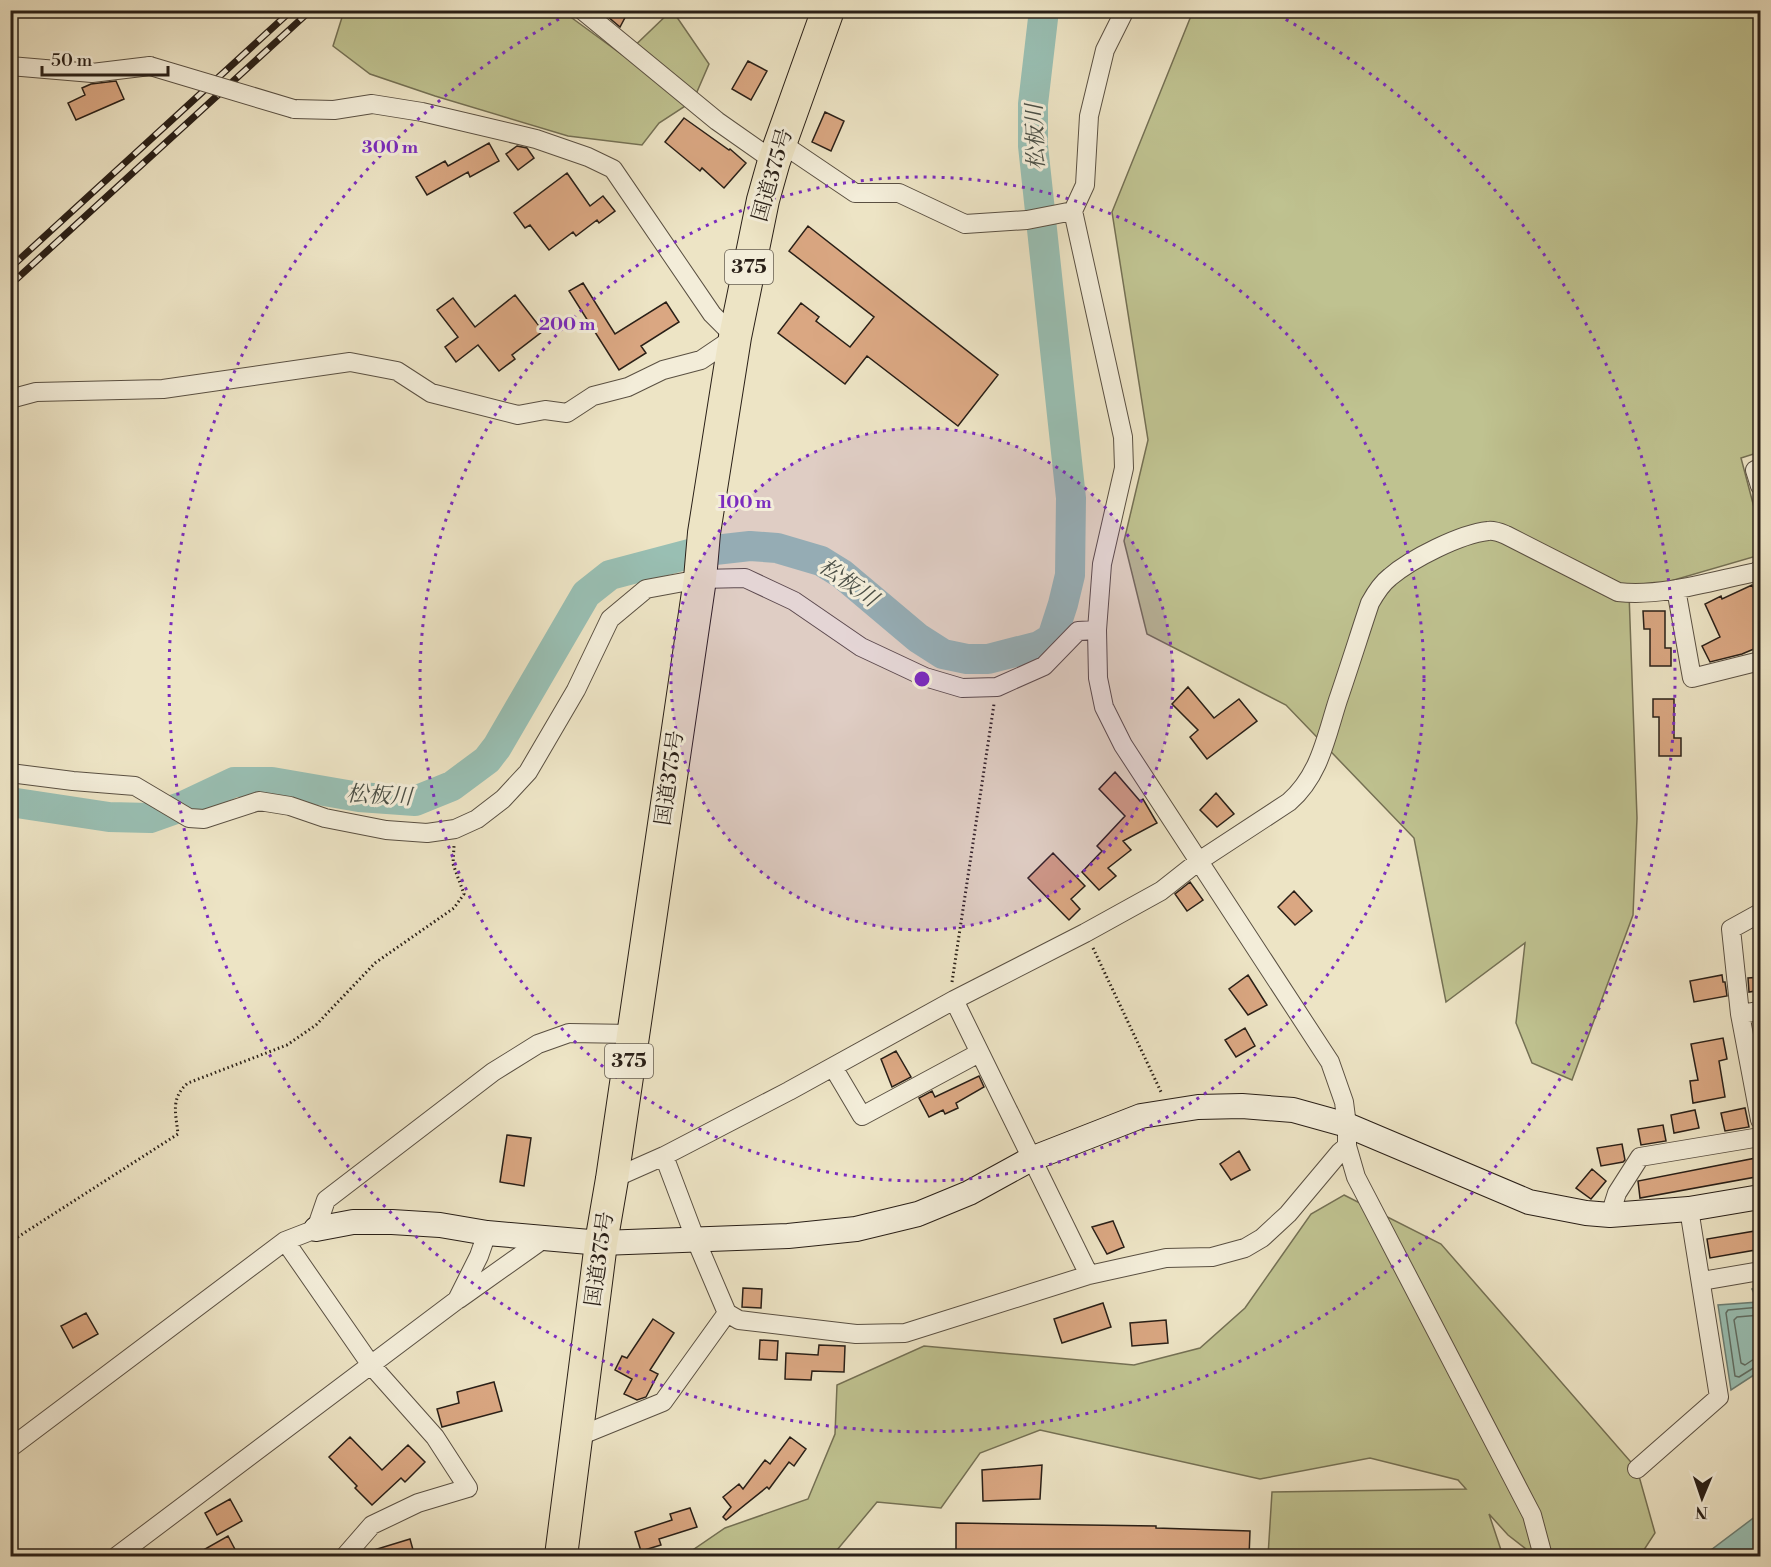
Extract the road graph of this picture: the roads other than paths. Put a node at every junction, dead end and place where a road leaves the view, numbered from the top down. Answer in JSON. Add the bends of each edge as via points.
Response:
{"nodes":[{"id":1,"x":582,"y":10,"type":"edge"},
{"id":2,"x":828,"y":10,"type":"edge"},
{"id":3,"x":1125,"y":10,"type":"edge"},
{"id":4,"x":10,"y":66,"type":"edge"},
{"id":5,"x":778,"y":152,"type":"junction"},
{"id":6,"x":1065,"y":212,"type":"junction"},
{"id":7,"x":735,"y":337,"type":"junction"},
{"id":8,"x":10,"y":399,"type":"edge"},
{"id":9,"x":1761,"y":468,"type":"edge"},
{"id":10,"x":1761,"y":486,"type":"edge"},
{"id":11,"x":1761,"y":569,"type":"edge"},
{"id":12,"x":700,"y":572,"type":"junction"},
{"id":13,"x":1676,"y":589,"type":"junction"},
{"id":14,"x":1097,"y":630,"type":"junction"},
{"id":15,"x":1761,"y":661,"type":"edge"},
{"id":16,"x":10,"y":773,"type":"edge"},
{"id":17,"x":1199,"y":861,"type":"junction"},
{"id":18,"x":1761,"y":913,"type":"edge"},
{"id":19,"x":954,"y":1000,"type":"junction"},
{"id":20,"x":1761,"y":1011,"type":"edge"},
{"id":21,"x":1740,"y":1014,"type":"junction"},
{"id":22,"x":633,"y":1034,"type":"junction"},
{"id":23,"x":979,"y":1053,"type":"junction"},
{"id":24,"x":833,"y":1067,"type":"junction"},
{"id":25,"x":1761,"y":1120,"type":"edge"},
{"id":26,"x":1347,"y":1135,"type":"junction"},
{"id":27,"x":1761,"y":1137,"type":"edge"},
{"id":28,"x":664,"y":1156,"type":"junction"},
{"id":29,"x":1032,"y":1159,"type":"junction"},
{"id":30,"x":612,"y":1179,"type":"junction"},
{"id":31,"x":1761,"y":1197,"type":"edge"},
{"id":32,"x":1689,"y":1209,"type":"junction"},
{"id":33,"x":1610,"y":1215,"type":"junction"},
{"id":34,"x":316,"y":1229,"type":"junction"},
{"id":35,"x":487,"y":1233,"type":"junction"},
{"id":36,"x":545,"y":1238,"type":"junction"},
{"id":37,"x":695,"y":1238,"type":"junction"},
{"id":38,"x":285,"y":1241,"type":"junction"},
{"id":39,"x":601,"y":1243,"type":"junction"},
{"id":40,"x":1761,"y":1271,"type":"edge"},
{"id":41,"x":1089,"y":1275,"type":"junction"},
{"id":42,"x":1702,"y":1281,"type":"junction"},
{"id":43,"x":458,"y":1300,"type":"junction"},
{"id":44,"x":727,"y":1313,"type":"junction"},
{"id":45,"x":371,"y":1365,"type":"junction"},
{"id":46,"x":577,"y":1437,"type":"junction"},
{"id":47,"x":10,"y":1448,"type":"edge"},
{"id":48,"x":1636,"y":1468,"type":"dead end"},
{"id":49,"x":117,"y":1557,"type":"edge"},
{"id":50,"x":345,"y":1557,"type":"edge"},
{"id":51,"x":561,"y":1557,"type":"edge"},
{"id":52,"x":1543,"y":1557,"type":"edge"}],
"edges":[{"from":1,"to":5,"type":"street","via":[[717,121]]},
{"from":2,"to":5,"type":"highway","name":"国道375号","number":"375"},
{"from":3,"to":6,"type":"street","via":[[1105,50],[1089,116],[1085,185]]},
{"from":4,"to":7,"type":"street","bridge":true,"via":[[92,73],[150,66],[294,109],[334,110],[372,104],[422,112],[588,157],[613,169],[712,314]]},
{"from":5,"to":6,"type":"street","via":[[855,193],[899,193],[965,224],[1027,220]]},
{"from":5,"to":7,"type":"highway","name":"国道375号","number":"375","via":[[762,200]]},
{"from":6,"to":14,"type":"street","via":[[1123,437],[1124,468],[1102,564]]},
{"from":7,"to":8,"type":"street","via":[[701,360],[593,396],[567,412],[545,410],[518,415],[431,393],[398,371],[350,362],[162,389],[36,392]]},
{"from":7,"to":12,"type":"highway","name":"国道375号","number":"375"},
{"from":9,"to":10,"type":"street","via":[[1755,470]]},
{"from":11,"to":13,"type":"street"},
{"from":12,"to":14,"type":"street","via":[[745,578],[794,601],[861,647],[925,677],[962,688],[997,687],[1044,666],[1078,631]]},
{"from":12,"to":16,"type":"street","via":[[646,589],[610,620],[576,690],[528,772],[503,799],[477,819],[455,829],[427,833],[386,830],[259,801],[204,819],[189,818],[135,786]]},
{"from":12,"to":22,"type":"highway","name":"国道375号","number":"375"},
{"from":13,"to":15,"type":"street","via":[[1692,678]]},
{"from":13,"to":17,"type":"street","via":[[1618,592],[1490,530],[1441,546],[1390,577],[1370,603],[1314,772],[1295,796]]},
{"from":14,"to":17,"type":"street","via":[[1098,678],[1104,707],[1123,746]]},
{"from":17,"to":19,"type":"street","via":[[1161,891]]},
{"from":17,"to":26,"type":"street","via":[[1330,1062],[1344,1102]]},
{"from":18,"to":21,"type":"street","via":[[1731,929]]},
{"from":19,"to":23,"type":"street"},
{"from":19,"to":24,"type":"street"},
{"from":20,"to":21,"type":"street"},
{"from":21,"to":25,"type":"street"},
{"from":22,"to":30,"type":"highway","name":"国道375号","number":"375"},
{"from":22,"to":34,"type":"street","via":[[569,1033],[538,1044],[493,1072],[326,1200]]},
{"from":23,"to":24,"type":"street","via":[[862,1116]]},
{"from":23,"to":29,"type":"street"},
{"from":24,"to":28,"type":"street"},
{"from":26,"to":29,"type":"street","via":[[1293,1110],[1198,1107],[1141,1116]]},
{"from":26,"to":33,"type":"street","via":[[1529,1202]]},
{"from":26,"to":41,"type":"street","via":[[1340,1152],[1288,1214],[1245,1248],[1212,1257],[1166,1258]]},
{"from":26,"to":52,"type":"street","via":[[1356,1177],[1532,1515]]},
{"from":27,"to":33,"type":"street","via":[[1640,1157],[1617,1193]]},
{"from":28,"to":30,"type":"street"},
{"from":28,"to":37,"type":"street"},
{"from":29,"to":37,"type":"street","via":[[928,1210],[856,1229],[788,1236]]},
{"from":29,"to":41,"type":"street"},
{"from":30,"to":39,"type":"highway","name":"国道375号","number":"375"},
{"from":31,"to":32,"type":"street"},
{"from":32,"to":33,"type":"street"},
{"from":32,"to":42,"type":"street"},
{"from":34,"to":35,"type":"street","via":[[353,1222],[392,1222]]},
{"from":34,"to":38,"type":"street"},
{"from":35,"to":36,"type":"street"},
{"from":35,"to":43,"type":"street"},
{"from":36,"to":39,"type":"street"},
{"from":36,"to":43,"type":"street"},
{"from":37,"to":39,"type":"street"},
{"from":37,"to":44,"type":"street"},
{"from":38,"to":45,"type":"street"},
{"from":38,"to":47,"type":"street"},
{"from":39,"to":46,"type":"highway","name":"国道375号","number":"375"},
{"from":40,"to":42,"type":"street"},
{"from":41,"to":44,"type":"street","via":[[905,1333],[856,1334],[739,1320]]},
{"from":42,"to":48,"type":"street","via":[[1719,1397]]},
{"from":43,"to":45,"type":"street"},
{"from":44,"to":46,"type":"street","via":[[663,1402]]},
{"from":45,"to":49,"type":"street"},
{"from":45,"to":50,"type":"street","via":[[435,1437],[468,1488],[418,1503],[372,1525]]},
{"from":46,"to":51,"type":"highway","name":"国道375号","number":"375"}]}
